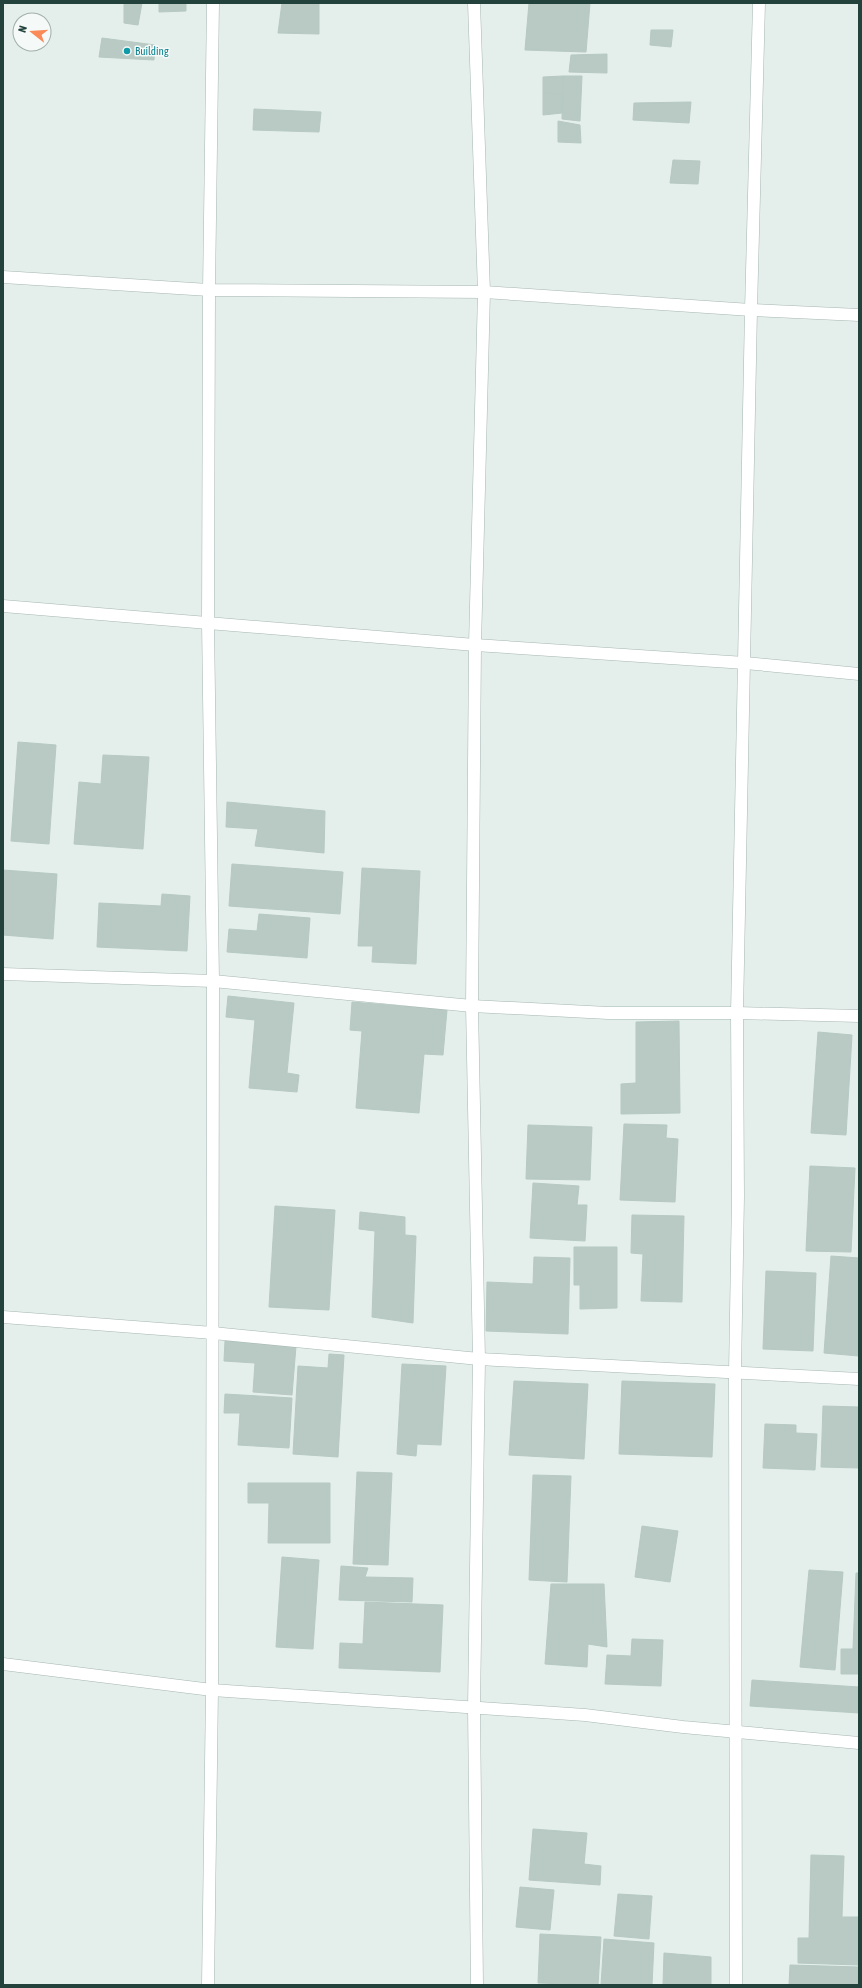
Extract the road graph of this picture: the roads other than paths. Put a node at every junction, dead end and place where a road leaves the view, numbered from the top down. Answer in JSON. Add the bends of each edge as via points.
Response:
{"nodes":[{"id":1,"x":213,"y":3,"type":"edge"},
{"id":2,"x":474,"y":3,"type":"edge"},
{"id":3,"x":759,"y":3,"type":"edge"},
{"id":4,"x":3,"y":277,"type":"edge"},
{"id":5,"x":209,"y":290,"type":"junction"},
{"id":6,"x":484,"y":292,"type":"junction"},
{"id":7,"x":750,"y":310,"type":"junction"},
{"id":8,"x":859,"y":316,"type":"edge"},
{"id":9,"x":3,"y":606,"type":"edge"},
{"id":10,"x":208,"y":623,"type":"junction"},
{"id":11,"x":475,"y":645,"type":"junction"},
{"id":12,"x":745,"y":663,"type":"junction"},
{"id":13,"x":859,"y":674,"type":"edge"},
{"id":14,"x":3,"y":974,"type":"edge"},
{"id":15,"x":213,"y":981,"type":"junction"},
{"id":16,"x":472,"y":1006,"type":"junction"},
{"id":17,"x":737,"y":1013,"type":"junction"},
{"id":18,"x":859,"y":1016,"type":"edge"},
{"id":19,"x":3,"y":1317,"type":"edge"},
{"id":20,"x":213,"y":1333,"type":"junction"},
{"id":21,"x":479,"y":1359,"type":"junction"},
{"id":22,"x":735,"y":1373,"type":"junction"},
{"id":23,"x":859,"y":1379,"type":"edge"},
{"id":24,"x":3,"y":1664,"type":"edge"},
{"id":25,"x":212,"y":1690,"type":"junction"},
{"id":26,"x":474,"y":1708,"type":"junction"},
{"id":27,"x":736,"y":1732,"type":"junction"},
{"id":28,"x":859,"y":1743,"type":"edge"},
{"id":29,"x":208,"y":1985,"type":"edge"},
{"id":30,"x":477,"y":1985,"type":"edge"},
{"id":31,"x":736,"y":1985,"type":"edge"}],
"edges":[{"from":1,"to":5,"type":"street"},
{"from":2,"to":6,"type":"street"},
{"from":3,"to":7,"type":"street"},
{"from":4,"to":5,"type":"street"},
{"from":5,"to":6,"type":"street"},
{"from":5,"to":10,"type":"street"},
{"from":6,"to":7,"type":"street"},
{"from":6,"to":11,"type":"street"},
{"from":7,"to":8,"type":"street"},
{"from":7,"to":12,"type":"street"},
{"from":9,"to":10,"type":"street"},
{"from":10,"to":11,"type":"street"},
{"from":10,"to":15,"type":"street"},
{"from":11,"to":12,"type":"street"},
{"from":11,"to":16,"type":"street"},
{"from":12,"to":13,"type":"street"},
{"from":12,"to":17,"type":"street"},
{"from":14,"to":15,"type":"street"},
{"from":15,"to":16,"type":"street"},
{"from":15,"to":20,"type":"street"},
{"from":16,"to":17,"type":"street","via":[[608,1013]]},
{"from":16,"to":21,"type":"street"},
{"from":17,"to":18,"type":"street"},
{"from":17,"to":22,"type":"street","via":[[738,1196]]},
{"from":19,"to":20,"type":"street"},
{"from":20,"to":21,"type":"street"},
{"from":20,"to":25,"type":"street"},
{"from":21,"to":22,"type":"street"},
{"from":21,"to":26,"type":"street"},
{"from":22,"to":23,"type":"street"},
{"from":22,"to":27,"type":"street"},
{"from":24,"to":25,"type":"street"},
{"from":25,"to":26,"type":"street"},
{"from":25,"to":29,"type":"street"},
{"from":26,"to":27,"type":"street","via":[[585,1715]]},
{"from":26,"to":30,"type":"street"},
{"from":27,"to":28,"type":"street"},
{"from":27,"to":31,"type":"street"}]}
